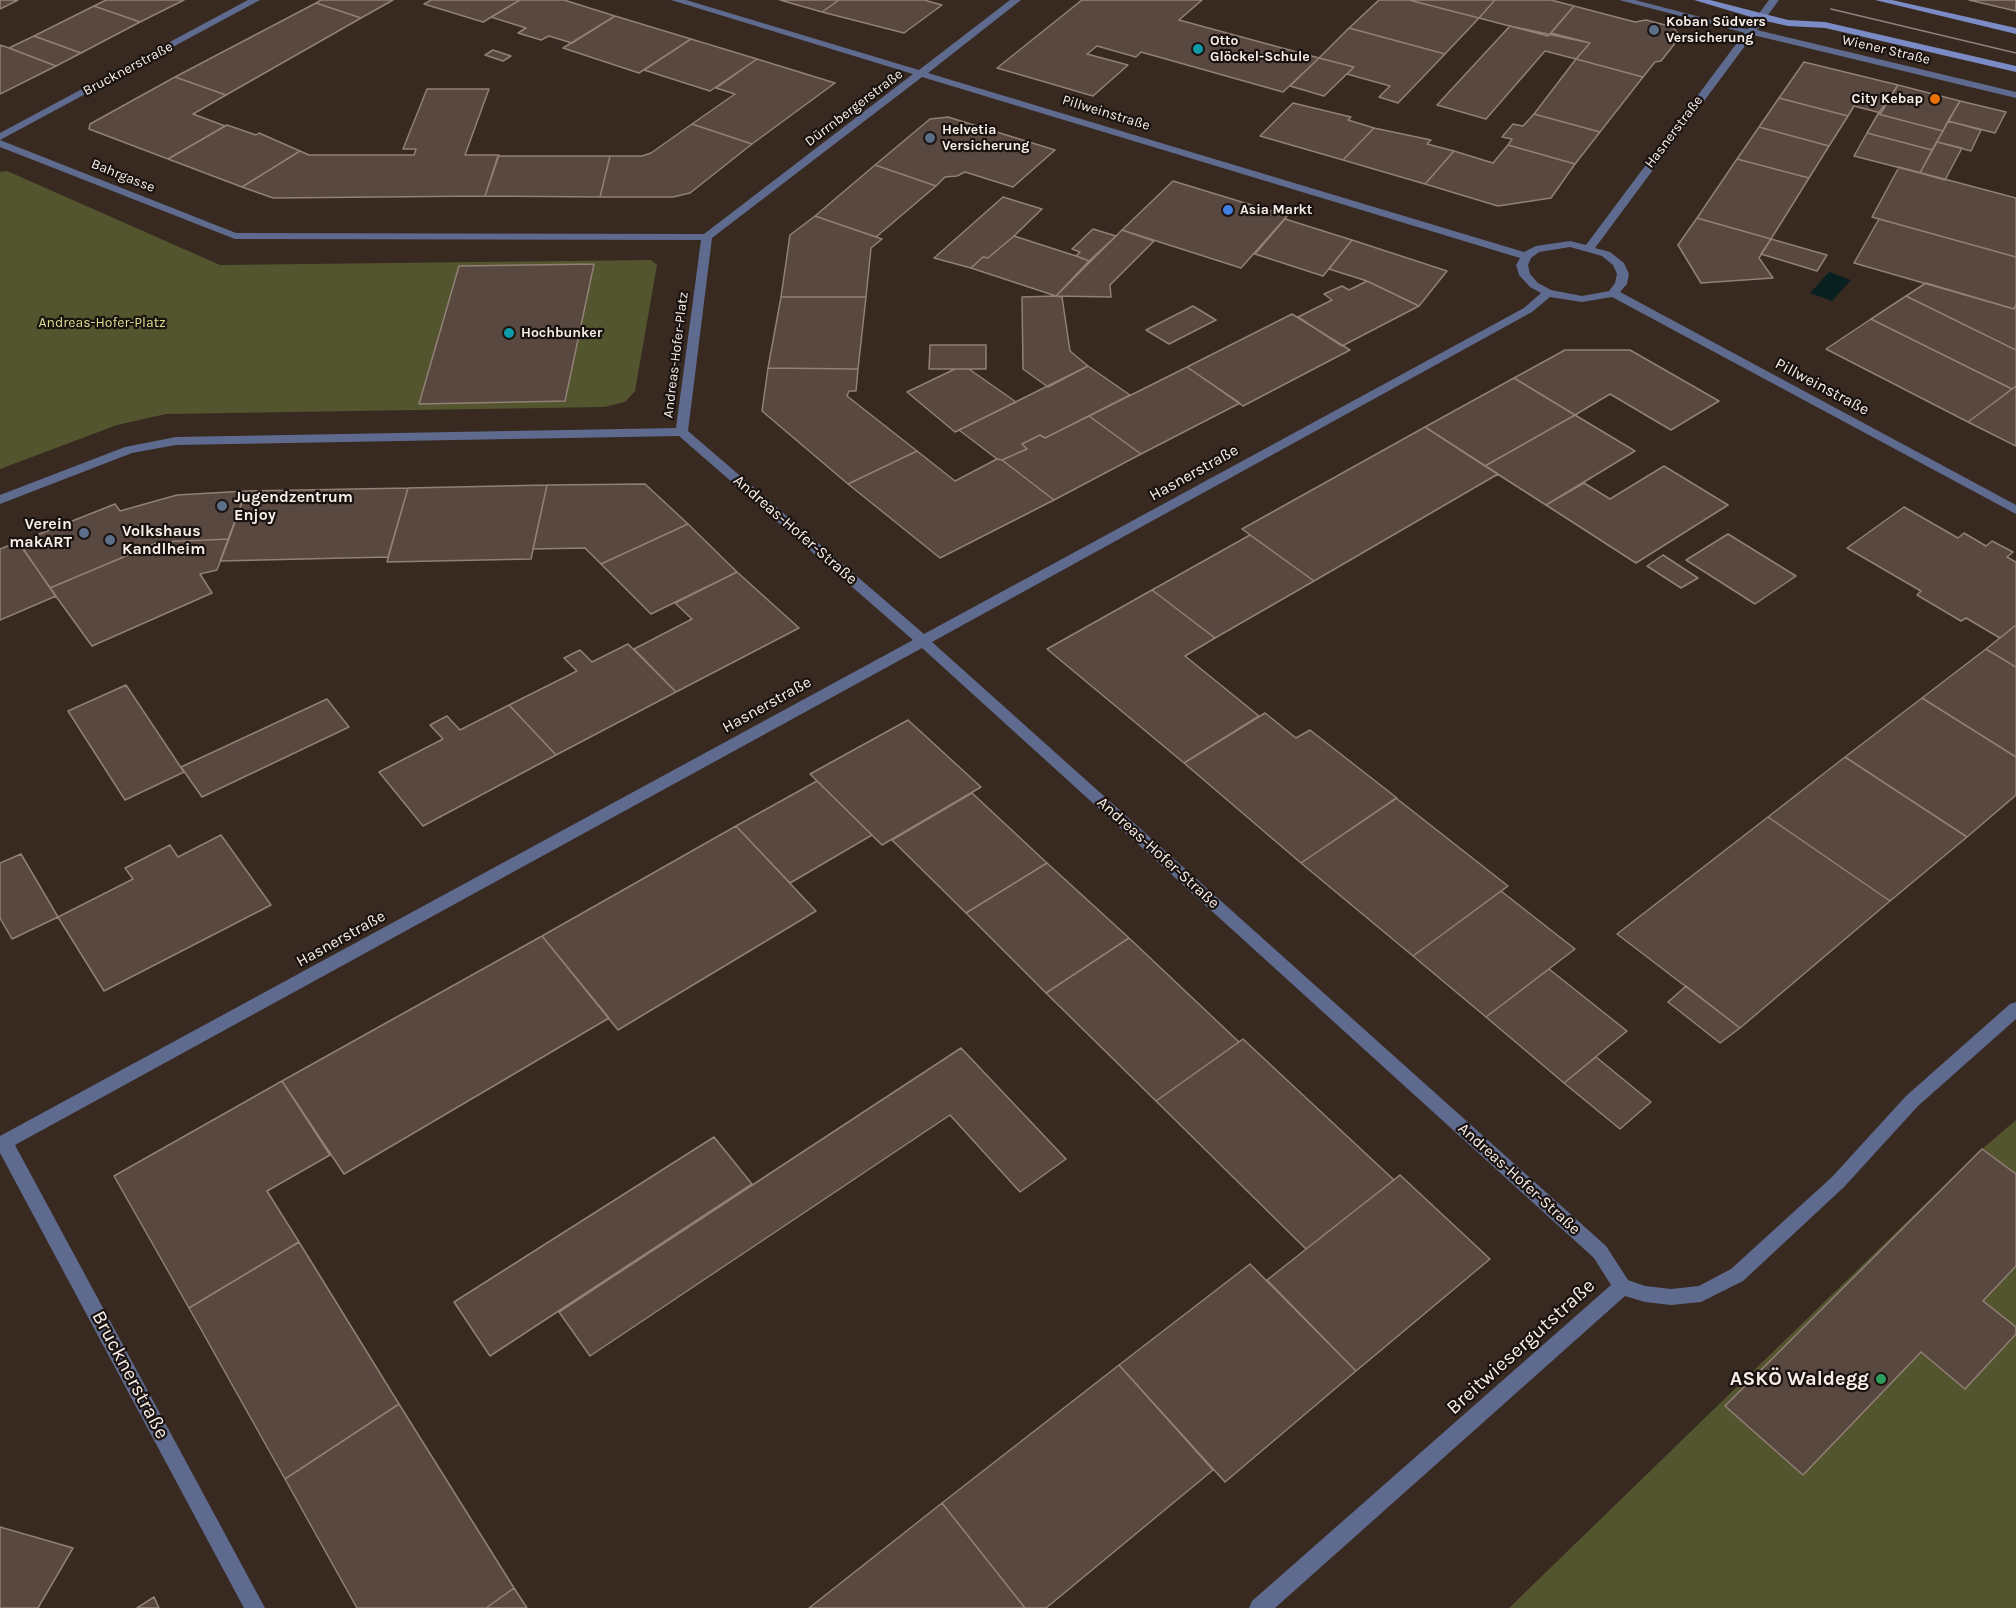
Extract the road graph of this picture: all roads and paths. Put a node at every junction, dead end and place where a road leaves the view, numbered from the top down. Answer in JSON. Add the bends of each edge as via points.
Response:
{"nodes":[{"id":1,"x":255,"y":0,"type":"edge"},
{"id":2,"x":676,"y":0,"type":"edge"},
{"id":3,"x":1016,"y":0,"type":"edge"},
{"id":4,"x":1624,"y":0,"type":"edge"},
{"id":5,"x":1699,"y":0,"type":"edge"},
{"id":6,"x":1774,"y":0,"type":"edge"},
{"id":7,"x":1880,"y":0,"type":"edge"},
{"id":8,"x":1761,"y":17,"type":"junction"},
{"id":9,"x":1749,"y":31,"type":"junction"},
{"id":10,"x":2016,"y":31,"type":"edge"},
{"id":11,"x":2016,"y":69,"type":"edge"},
{"id":12,"x":923,"y":73,"type":"junction"},
{"id":13,"x":2016,"y":95,"type":"edge"},
{"id":14,"x":0,"y":137,"type":"edge"},
{"id":15,"x":0,"y":143,"type":"edge"},
{"id":16,"x":707,"y":237,"type":"junction"},
{"id":17,"x":1589,"y":248,"type":"junction"},
{"id":18,"x":1526,"y":256,"type":"junction"},
{"id":19,"x":1612,"y":292,"type":"junction"},
{"id":20,"x":1548,"y":293,"type":"junction"},
{"id":21,"x":682,"y":432,"type":"junction"},
{"id":22,"x":0,"y":500,"type":"edge"},
{"id":23,"x":2016,"y":510,"type":"edge"},
{"id":24,"x":923,"y":641,"type":"junction"},
{"id":25,"x":2016,"y":1010,"type":"edge"},
{"id":26,"x":2,"y":1144,"type":"edge"},
{"id":27,"x":1622,"y":1287,"type":"junction"},
{"id":28,"x":255,"y":1608,"type":"edge"},
{"id":29,"x":1259,"y":1608,"type":"edge"}],
"edges":[{"from":1,"to":14,"type":"street","name":"Brucknerstraße"},
{"from":2,"to":12,"type":"street","name":"Pillweinstraße"},
{"from":3,"to":12,"type":"street","name":"Dürrnbergerstraße"},
{"from":4,"to":9,"type":"street","name":"Wiener Straße"},
{"from":5,"to":8,"type":"main road","name":"Wiener Straße"},
{"from":6,"to":8,"type":"street"},
{"from":7,"to":10,"type":"main road"},
{"from":8,"to":9,"type":"street","name":"Hasnerstraße"},
{"from":8,"to":11,"type":"main road","name":"Wiener Straße","via":[[1825,25]]},
{"from":9,"to":13,"type":"street","name":"Wiener Straße"},
{"from":9,"to":17,"type":"street","name":"Hasnerstraße"},
{"from":12,"to":16,"type":"street","name":"Dürrnbergerstraße"},
{"from":12,"to":18,"type":"street","name":"Pillweinstraße"},
{"from":15,"to":16,"type":"street","name":"Bahrgasse","via":[[235,236]]},
{"from":16,"to":21,"type":"street","name":"Andreas-Hofer-Platz"},
{"from":17,"to":18,"type":"street","via":[[1552,245]]},
{"from":17,"to":19,"type":"street","via":[[1618,264],[1622,284]]},
{"from":18,"to":20,"type":"street","via":[[1522,266],[1525,275]]},
{"from":19,"to":20,"type":"street","via":[[1582,299]]},
{"from":19,"to":23,"type":"street","name":"Pillweinstraße"},
{"from":20,"to":24,"type":"street","name":"Hasnerstraße","via":[[1528,310]]},
{"from":21,"to":22,"type":"street","name":"Andreas-Hofer-Platz","via":[[176,441],[129,450]]},
{"from":21,"to":24,"type":"street","name":"Andreas-Hofer-Straße"},
{"from":24,"to":26,"type":"street","name":"Hasnerstraße"},
{"from":24,"to":27,"type":"street","name":"Andreas-Hofer-Straße","via":[[1599,1252]]},
{"from":25,"to":27,"type":"street","name":"Breitwiesergutstraße","via":[[1912,1101],[1838,1182],[1737,1275],[1701,1294],[1671,1297]]},
{"from":26,"to":28,"type":"street","name":"Brucknerstraße"},
{"from":27,"to":29,"type":"street","name":"Breitwiesergutstraße"}]}
